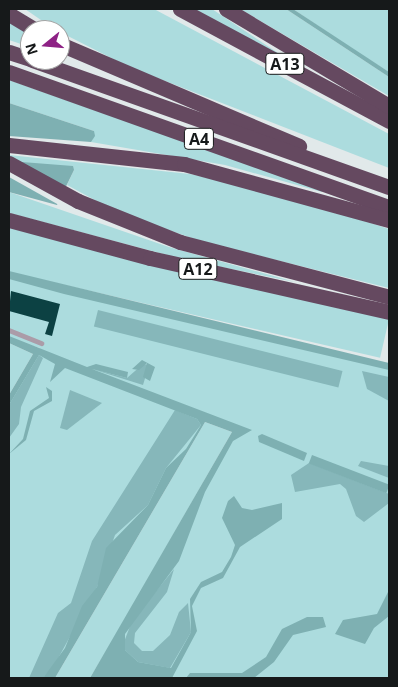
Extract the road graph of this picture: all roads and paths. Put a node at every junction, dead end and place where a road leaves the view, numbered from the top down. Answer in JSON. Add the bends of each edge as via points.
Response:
{"nodes":[{"id":1,"x":180,"y":9,"type":"edge"},
{"id":2,"x":226,"y":9,"type":"edge"},
{"id":3,"x":9,"y":14,"type":"edge"},
{"id":4,"x":20,"y":21,"type":"edge"},
{"id":5,"x":70,"y":49,"type":"edge"},
{"id":6,"x":59,"y":70,"type":"edge"},
{"id":7,"x":9,"y":72,"type":"edge"},
{"id":8,"x":389,"y":106,"type":"edge"},
{"id":9,"x":389,"y":121,"type":"edge"},
{"id":10,"x":9,"y":145,"type":"edge"},
{"id":11,"x":9,"y":163,"type":"edge"},
{"id":12,"x":366,"y":178,"type":"junction"},
{"id":13,"x":389,"y":187,"type":"edge"},
{"id":14,"x":389,"y":207,"type":"edge"},
{"id":15,"x":9,"y":220,"type":"edge"},
{"id":16,"x":389,"y":220,"type":"edge"},
{"id":17,"x":389,"y":297,"type":"edge"},
{"id":18,"x":389,"y":312,"type":"edge"},
{"id":19,"x":9,"y":330,"type":"edge"},
{"id":20,"x":42,"y":343,"type":"dead end"}],
"edges":[{"from":1,"to":9,"type":"highway","number":"A13"},
{"from":2,"to":8,"type":"highway","number":"A13"},
{"from":3,"to":4,"type":"highway"},
{"from":5,"to":12,"type":"highway","number":"A4","via":[[136,80],[263,128]]},
{"from":6,"to":12,"type":"highway","number":"A4"},
{"from":7,"to":14,"type":"highway","number":"A4"},
{"from":10,"to":16,"type":"highway","via":[[184,164]]},
{"from":11,"to":17,"type":"highway","via":[[78,201],[180,242]]},
{"from":12,"to":13,"type":"highway","number":"A4"},
{"from":15,"to":18,"type":"highway","number":"A12","via":[[150,258]]},
{"from":19,"to":20,"type":"lane"}]}
